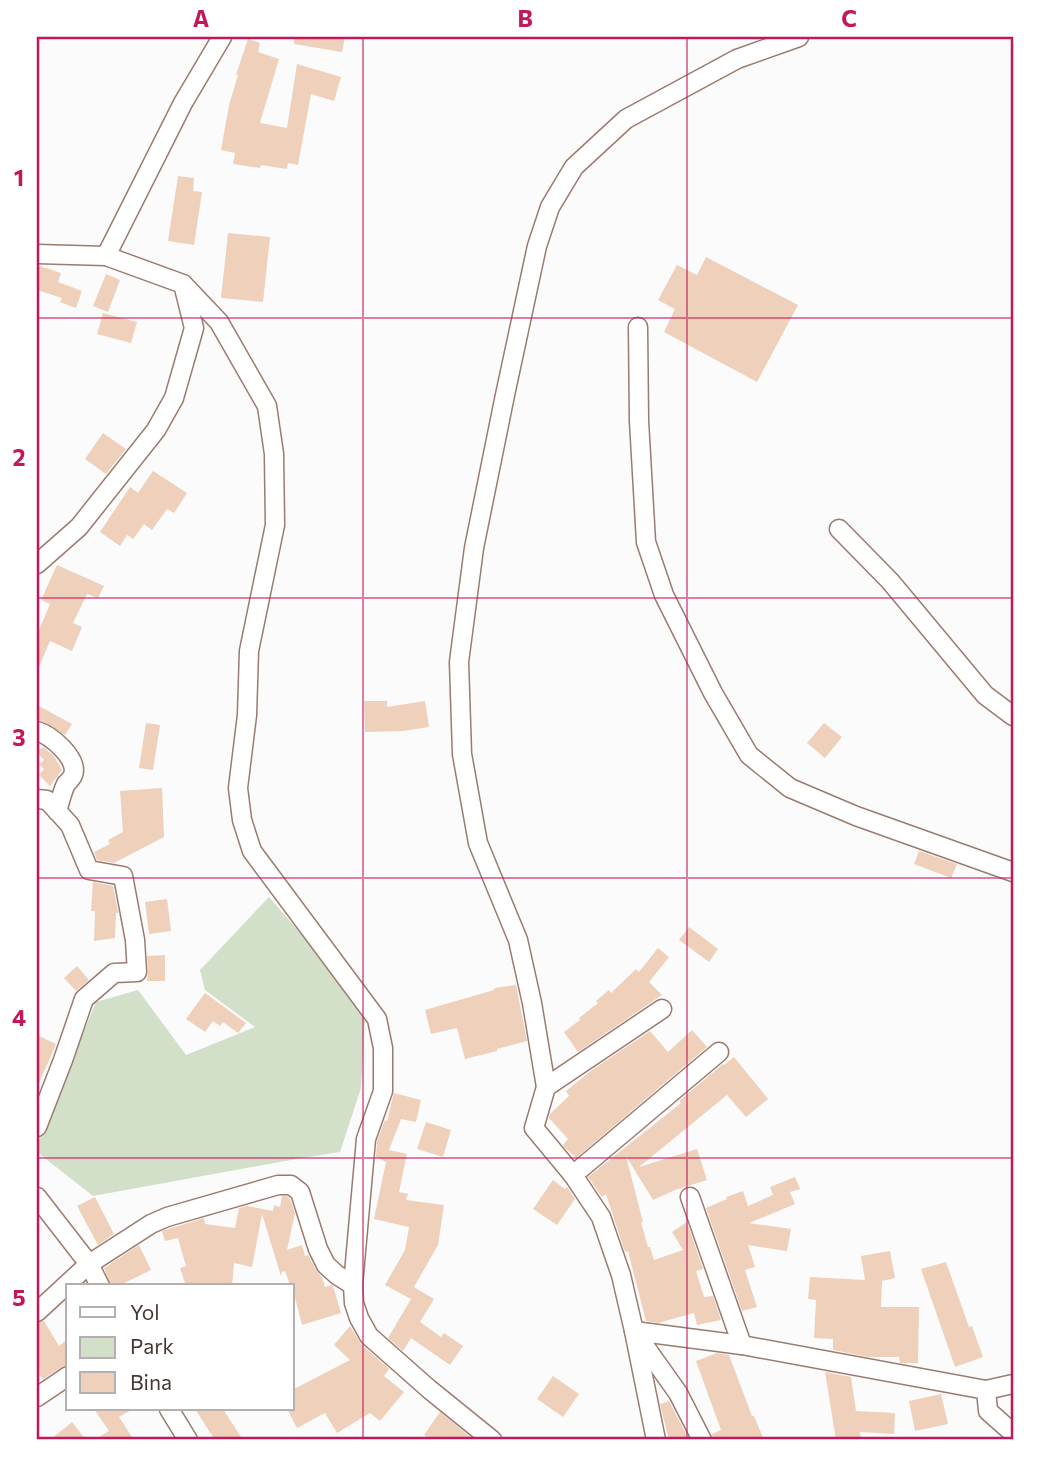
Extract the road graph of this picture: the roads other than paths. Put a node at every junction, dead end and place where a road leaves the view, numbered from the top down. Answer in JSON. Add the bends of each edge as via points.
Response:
{"nodes":[{"id":1,"x":222,"y":37,"type":"edge"},
{"id":2,"x":799,"y":37,"type":"edge"},
{"id":3,"x":37,"y":254,"type":"edge"},
{"id":4,"x":106,"y":256,"type":"junction"},
{"id":5,"x":183,"y":284,"type":"junction"},
{"id":6,"x":638,"y":327,"type":"dead end"},
{"id":7,"x":839,"y":529,"type":"dead end"},
{"id":8,"x":37,"y":564,"type":"edge"},
{"id":9,"x":1013,"y":716,"type":"edge"},
{"id":10,"x":37,"y":731,"type":"edge"},
{"id":11,"x":37,"y":799,"type":"edge"},
{"id":12,"x":57,"y":811,"type":"junction"},
{"id":13,"x":1013,"y":872,"type":"edge"},
{"id":14,"x":662,"y":1009,"type":"dead end"},
{"id":15,"x":719,"y":1052,"type":"dead end"},
{"id":16,"x":546,"y":1087,"type":"junction"},
{"id":17,"x":37,"y":1127,"type":"edge"},
{"id":18,"x":572,"y":1175,"type":"junction"},
{"id":19,"x":37,"y":1197,"type":"edge"},
{"id":20,"x":690,"y":1197,"type":"dead end"},
{"id":21,"x":89,"y":1264,"type":"junction"},
{"id":22,"x":67,"y":1284,"type":"edge"},
{"id":23,"x":99,"y":1284,"type":"edge"},
{"id":24,"x":66,"y":1285,"type":"edge"},
{"id":25,"x":353,"y":1285,"type":"junction"},
{"id":26,"x":37,"y":1312,"type":"edge"},
{"id":27,"x":634,"y":1331,"type":"junction"},
{"id":28,"x":742,"y":1345,"type":"junction"},
{"id":29,"x":66,"y":1378,"type":"edge"},
{"id":30,"x":1013,"y":1384,"type":"edge"},
{"id":31,"x":986,"y":1390,"type":"junction"},
{"id":32,"x":37,"y":1398,"type":"edge"},
{"id":33,"x":170,"y":1410,"type":"edge"},
{"id":34,"x":1013,"y":1433,"type":"edge"},
{"id":35,"x":188,"y":1440,"type":"edge"},
{"id":36,"x":492,"y":1440,"type":"edge"},
{"id":37,"x":656,"y":1440,"type":"edge"},
{"id":38,"x":702,"y":1440,"type":"edge"}],
"edges":[{"from":1,"to":4,"type":"street","via":[[183,103]]},
{"from":2,"to":16,"type":"street","via":[[737,59],[626,119],[574,167],[550,207],[537,246],[474,548],[459,662],[462,754],[478,843],[518,940]]},
{"from":3,"to":4,"type":"street"},
{"from":4,"to":5,"type":"street"},
{"from":5,"to":8,"type":"street","via":[[194,328],[174,398],[156,430],[79,527]]},
{"from":5,"to":25,"type":"street","via":[[219,322],[267,407],[274,454],[275,525],[249,652],[238,788],[242,820],[252,851],[377,1019],[383,1048],[383,1091],[366,1139]]},
{"from":6,"to":13,"type":"street","via":[[646,542],[664,596],[749,755],[790,788]]},
{"from":7,"to":9,"type":"street","via":[[890,581],[985,695]]},
{"from":10,"to":12,"type":"street","via":[[59,744],[74,765]]},
{"from":11,"to":12,"type":"street","via":[[47,800]]},
{"from":12,"to":17,"type":"street","via":[[70,825],[89,870],[123,876],[137,972],[114,973],[84,999]]},
{"from":14,"to":16,"type":"street"},
{"from":15,"to":18,"type":"street"},
{"from":16,"to":18,"type":"street","via":[[534,1128]]},
{"from":18,"to":27,"type":"street","via":[[601,1217]]},
{"from":19,"to":21,"type":"street"},
{"from":20,"to":28,"type":"street"},
{"from":21,"to":22,"type":"street"},
{"from":21,"to":23,"type":"street"},
{"from":21,"to":25,"type":"street","via":[[167,1217],[291,1185],[300,1192],[326,1265]]},
{"from":24,"to":26,"type":"street"},
{"from":25,"to":36,"type":"street","via":[[354,1303],[369,1336]]},
{"from":27,"to":28,"type":"street"},
{"from":27,"to":37,"type":"street"},
{"from":27,"to":38,"type":"street","via":[[678,1393]]},
{"from":28,"to":31,"type":"street"},
{"from":29,"to":32,"type":"street"},
{"from":30,"to":31,"type":"street"},
{"from":31,"to":34,"type":"street","via":[[988,1411]]},
{"from":33,"to":35,"type":"street"}]}
